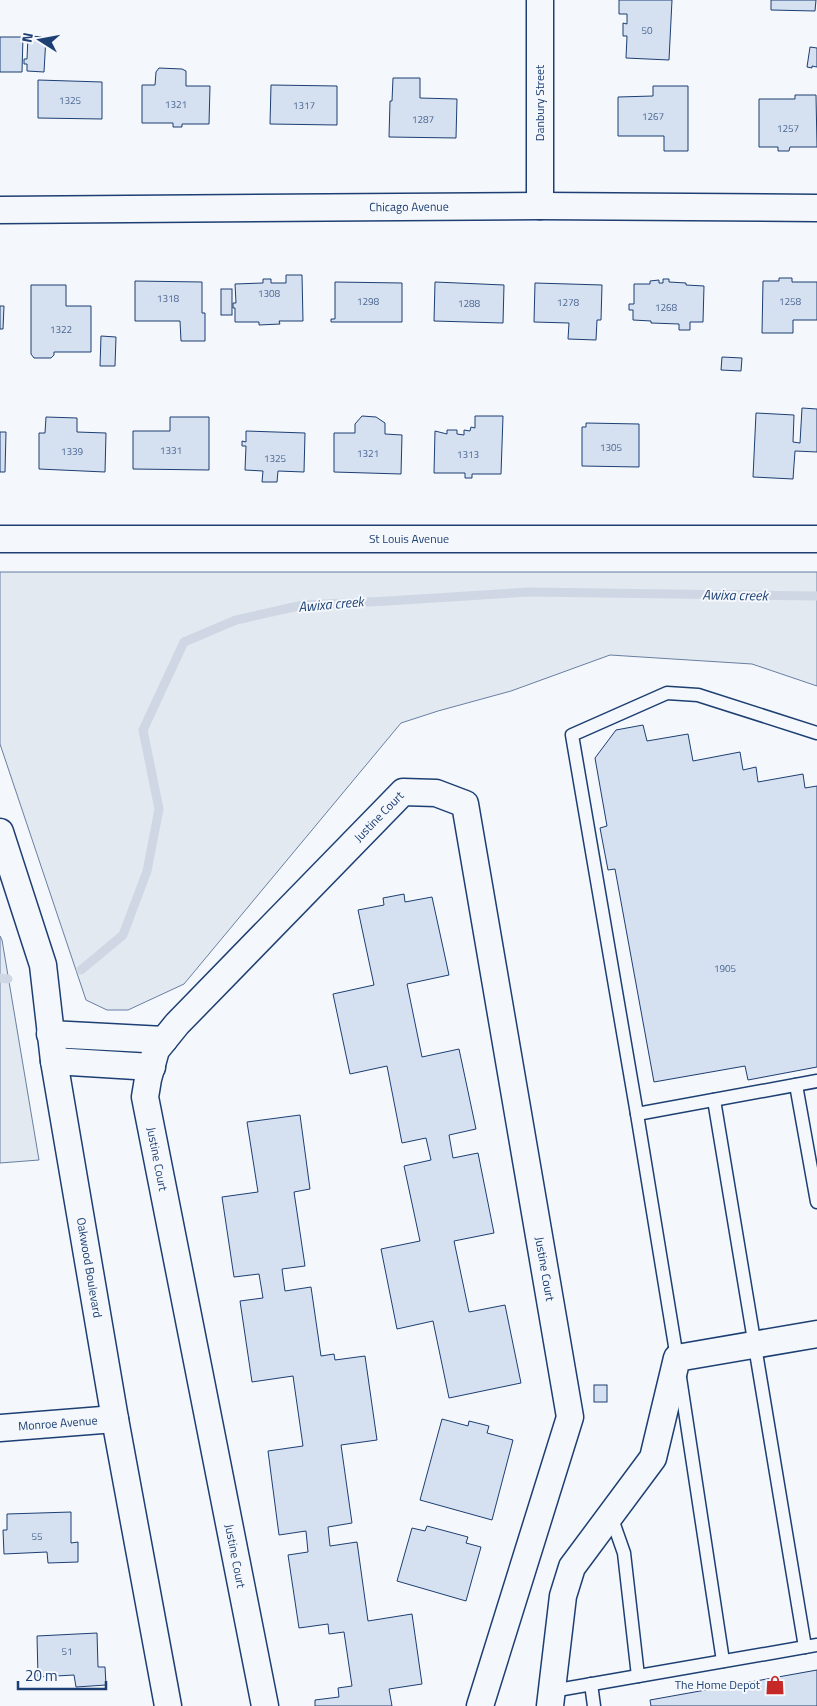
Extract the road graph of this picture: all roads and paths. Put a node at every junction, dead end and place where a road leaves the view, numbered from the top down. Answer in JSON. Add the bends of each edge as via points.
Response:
{"nodes":[{"id":1,"x":540,"y":0,"type":"edge"},
{"id":2,"x":540,"y":206,"type":"junction"},
{"id":3,"x":817,"y":208,"type":"edge"},
{"id":4,"x":0,"y":210,"type":"edge"},
{"id":5,"x":0,"y":538,"type":"edge"},
{"id":6,"x":817,"y":539,"type":"edge"},
{"id":7,"x":817,"y":733,"type":"edge"},
{"id":8,"x":0,"y":832,"type":"edge"},
{"id":9,"x":50,"y":1034,"type":"junction"},
{"id":10,"x":164,"y":1040,"type":"junction"},
{"id":11,"x":54,"y":1061,"type":"junction"},
{"id":12,"x":152,"y":1067,"type":"junction"},
{"id":13,"x":817,"y":1081,"type":"edge"},
{"id":14,"x":796,"y":1085,"type":"junction"},
{"id":15,"x":714,"y":1100,"type":"junction"},
{"id":16,"x":637,"y":1114,"type":"junction"},
{"id":17,"x":817,"y":1202,"type":"edge"},
{"id":18,"x":817,"y":1334,"type":"edge"},
{"id":19,"x":754,"y":1345,"type":"junction"},
{"id":20,"x":677,"y":1358,"type":"junction"},
{"id":21,"x":115,"y":1419,"type":"junction"},
{"id":22,"x":0,"y":1428,"type":"edge"},
{"id":23,"x":610,"y":1516,"type":"junction"},
{"id":24,"x":811,"y":1646,"type":"edge"},
{"id":25,"x":723,"y":1662,"type":"junction"},
{"id":26,"x":638,"y":1676,"type":"junction"},
{"id":27,"x":591,"y":1684,"type":"junction"},
{"id":28,"x":551,"y":1698,"type":"edge"},
{"id":29,"x":168,"y":1706,"type":"edge"},
{"id":30,"x":265,"y":1706,"type":"edge"},
{"id":31,"x":480,"y":1706,"type":"edge"},
{"id":32,"x":594,"y":1706,"type":"edge"}],
"edges":[{"from":1,"to":2,"type":"street","name":"Danbury Street"},
{"from":2,"to":3,"type":"street","name":"Chicago Avenue"},
{"from":2,"to":4,"type":"street","name":"Chicago Avenue"},
{"from":5,"to":6,"type":"street","name":"St Louis Avenue"},
{"from":7,"to":16,"type":"lane","via":[[698,696],[667,693],[572,735]]},
{"from":8,"to":9,"type":"street","name":"Oakwood Boulevard","via":[[43,965]]},
{"from":9,"to":10,"type":"street"},
{"from":9,"to":11,"type":"street","name":"Oakwood Boulevard"},
{"from":10,"to":12,"type":"street","name":"Justine Court","via":[[156,1050]]},
{"from":10,"to":31,"type":"street","name":"Justine Court","via":[[403,792],[436,793],[465,804],[570,1417]]},
{"from":11,"to":12,"type":"street"},
{"from":11,"to":21,"type":"street","name":"Oakwood Boulevard"},
{"from":12,"to":30,"type":"street","name":"Justine Court","via":[[145,1096]]},
{"from":13,"to":14,"type":"lane"},
{"from":14,"to":15,"type":"lane"},
{"from":14,"to":17,"type":"lane"},
{"from":15,"to":16,"type":"lane"},
{"from":15,"to":19,"type":"lane"},
{"from":16,"to":20,"type":"lane"},
{"from":18,"to":19,"type":"street"},
{"from":19,"to":20,"type":"street"},
{"from":19,"to":24,"type":"lane"},
{"from":20,"to":23,"type":"street","via":[[653,1458]]},
{"from":20,"to":25,"type":"lane"},
{"from":21,"to":22,"type":"street","name":"Monroe Avenue"},
{"from":21,"to":29,"type":"street","name":"Oakwood Boulevard"},
{"from":23,"to":26,"type":"lane","via":[[624,1553]]},
{"from":23,"to":28,"type":"street","via":[[572,1567],[562,1596]]},
{"from":24,"to":25,"type":"lane"},
{"from":25,"to":26,"type":"lane"},
{"from":26,"to":27,"type":"lane"},
{"from":27,"to":28,"type":"lane"},
{"from":27,"to":32,"type":"lane"}]}
